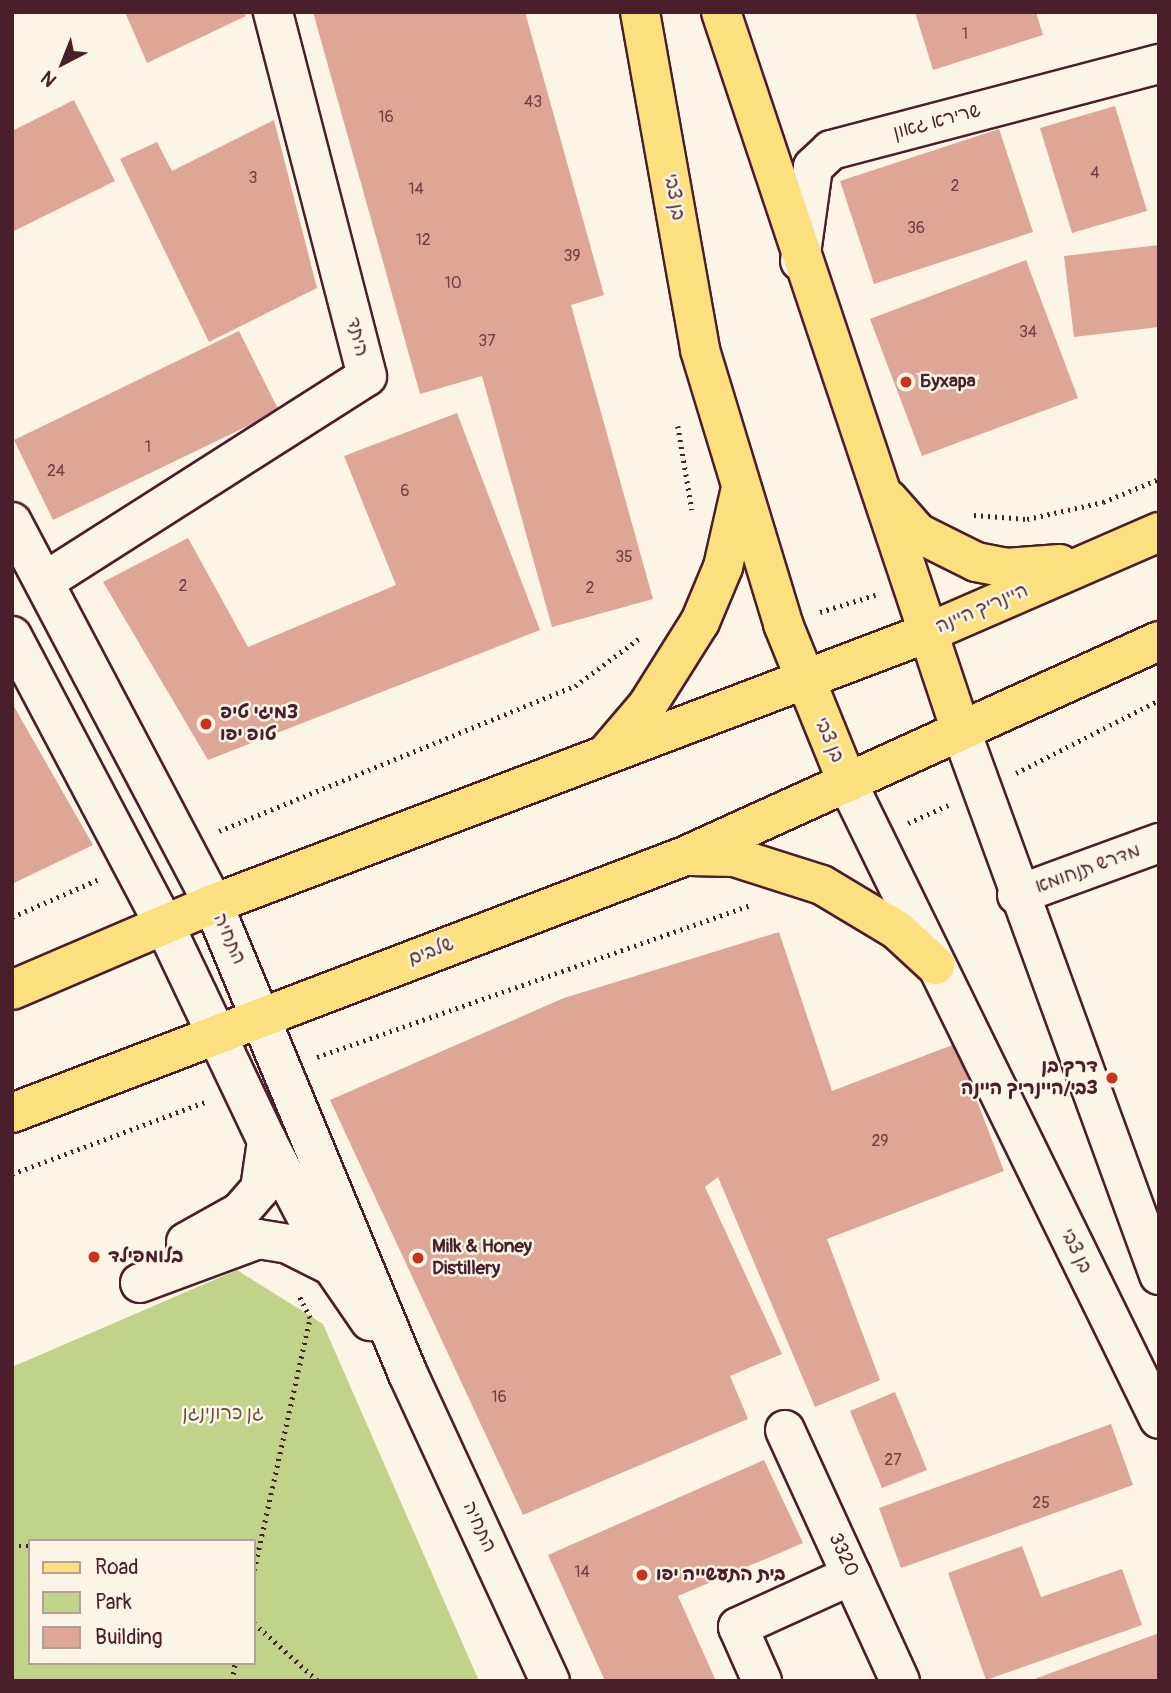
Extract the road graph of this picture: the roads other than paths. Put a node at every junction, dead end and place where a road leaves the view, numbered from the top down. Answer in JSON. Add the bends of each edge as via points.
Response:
{"nodes":[{"id":1,"x":273,"y":12,"type":"edge"},
{"id":2,"x":640,"y":12,"type":"edge"},
{"id":3,"x":721,"y":12,"type":"edge"},
{"id":4,"x":1159,"y":64,"type":"edge"},
{"id":5,"x":800,"y":261,"type":"junction"},
{"id":6,"x":877,"y":482,"type":"junction"},
{"id":7,"x":740,"y":492,"type":"junction"},
{"id":8,"x":12,"y":522,"type":"edge"},
{"id":9,"x":1159,"y":532,"type":"edge"},
{"id":10,"x":1104,"y":558,"type":"junction"},
{"id":11,"x":47,"y":580,"type":"junction"},
{"id":12,"x":927,"y":633,"type":"junction"},
{"id":13,"x":12,"y":636,"type":"edge"},
{"id":14,"x":1159,"y":640,"type":"edge"},
{"id":15,"x":803,"y":679,"type":"junction"},
{"id":16,"x":961,"y":731,"type":"junction"},
{"id":17,"x":603,"y":757,"type":"junction"},
{"id":18,"x":846,"y":782,"type":"junction"},
{"id":19,"x":1159,"y":843,"type":"edge"},
{"id":20,"x":685,"y":856,"type":"junction"},
{"id":21,"x":1017,"y":895,"type":"junction"},
{"id":22,"x":213,"y":904,"type":"junction"},
{"id":23,"x":164,"y":924,"type":"junction"},
{"id":24,"x":935,"y":965,"type":"junction"},
{"id":25,"x":12,"y":990,"type":"edge"},
{"id":26,"x":263,"y":1017,"type":"junction"},
{"id":27,"x":214,"y":1036,"type":"junction"},
{"id":28,"x":12,"y":1113,"type":"edge"},
{"id":29,"x":267,"y":1141,"type":"junction"},
{"id":30,"x":332,"y":1266,"type":"junction"},
{"id":31,"x":1159,"y":1275,"type":"edge"},
{"id":32,"x":408,"y":1374,"type":"junction"},
{"id":33,"x":1159,"y":1419,"type":"edge"},
{"id":34,"x":785,"y":1430,"type":"dead end"},
{"id":35,"x":852,"y":1575,"type":"junction"},
{"id":36,"x":891,"y":1678,"type":"edge"},
{"id":37,"x":550,"y":1681,"type":"edge"},
{"id":38,"x":762,"y":1681,"type":"edge"}],
"edges":[{"from":1,"to":11,"type":"street","name":"היתד","via":[[367,376]]},
{"from":2,"to":7,"type":"main road","name":"בן צבי","via":[[700,350]]},
{"from":3,"to":5,"type":"main road"},
{"from":4,"to":5,"type":"street","name":"שרירא גאון","via":[[831,150],[813,167]]},
{"from":5,"to":6,"type":"main road"},
{"from":6,"to":10,"type":"main road","via":[[918,533],[951,551],[1006,569]]},
{"from":6,"to":12,"type":"main road"},
{"from":7,"to":15,"type":"main road","name":"בן צבי"},
{"from":7,"to":17,"type":"main road","via":[[723,567],[700,622],[647,706]]},
{"from":8,"to":11,"type":"street","name":"התחיה"},
{"from":9,"to":10,"type":"main road","name":"היינריך היינה"},
{"from":10,"to":12,"type":"main road","name":"היינריך היינה"},
{"from":11,"to":22,"type":"street","name":"התחיה"},
{"from":12,"to":15,"type":"main road","name":"היינריך היינה"},
{"from":12,"to":16,"type":"main road"},
{"from":13,"to":23,"type":"street","name":"התחיה"},
{"from":14,"to":16,"type":"main road"},
{"from":15,"to":17,"type":"main road"},
{"from":15,"to":18,"type":"main road","name":"בן צבי"},
{"from":16,"to":18,"type":"main road"},
{"from":16,"to":21,"type":"street"},
{"from":17,"to":22,"type":"main road"},
{"from":18,"to":20,"type":"main road","name":"שלבים"},
{"from":18,"to":24,"type":"street","name":"בן צבי"},
{"from":19,"to":21,"type":"street","name":"מדרש תנחומא"},
{"from":20,"to":24,"type":"main road","via":[[734,857],[822,885],[897,930]]},
{"from":20,"to":26,"type":"main road","name":"שלבים"},
{"from":21,"to":31,"type":"street"},
{"from":22,"to":23,"type":"main road"},
{"from":22,"to":26,"type":"street","name":"התחיה"},
{"from":23,"to":25,"type":"main road"},
{"from":23,"to":27,"type":"street","name":"התחיה"},
{"from":24,"to":33,"type":"street","name":"בן צבי"},
{"from":26,"to":27,"type":"main road","name":"שלבים"},
{"from":26,"to":32,"type":"street","name":"התחיה"},
{"from":27,"to":28,"type":"main road","name":"שלבים"},
{"from":27,"to":29,"type":"street","name":"התחיה"},
{"from":29,"to":30,"type":"street","name":"התחיה"},
{"from":29,"to":30,"type":"street","via":[[260,1189],[240,1212],[136,1273],[258,1239]]},
{"from":30,"to":32,"type":"street","name":"התחיה"},
{"from":32,"to":37,"type":"street","name":"התחיה"},
{"from":34,"to":35,"type":"street","name":"3320"},
{"from":35,"to":36,"type":"street","name":"3320"},
{"from":35,"to":38,"type":"street","via":[[737,1627]]}]}
